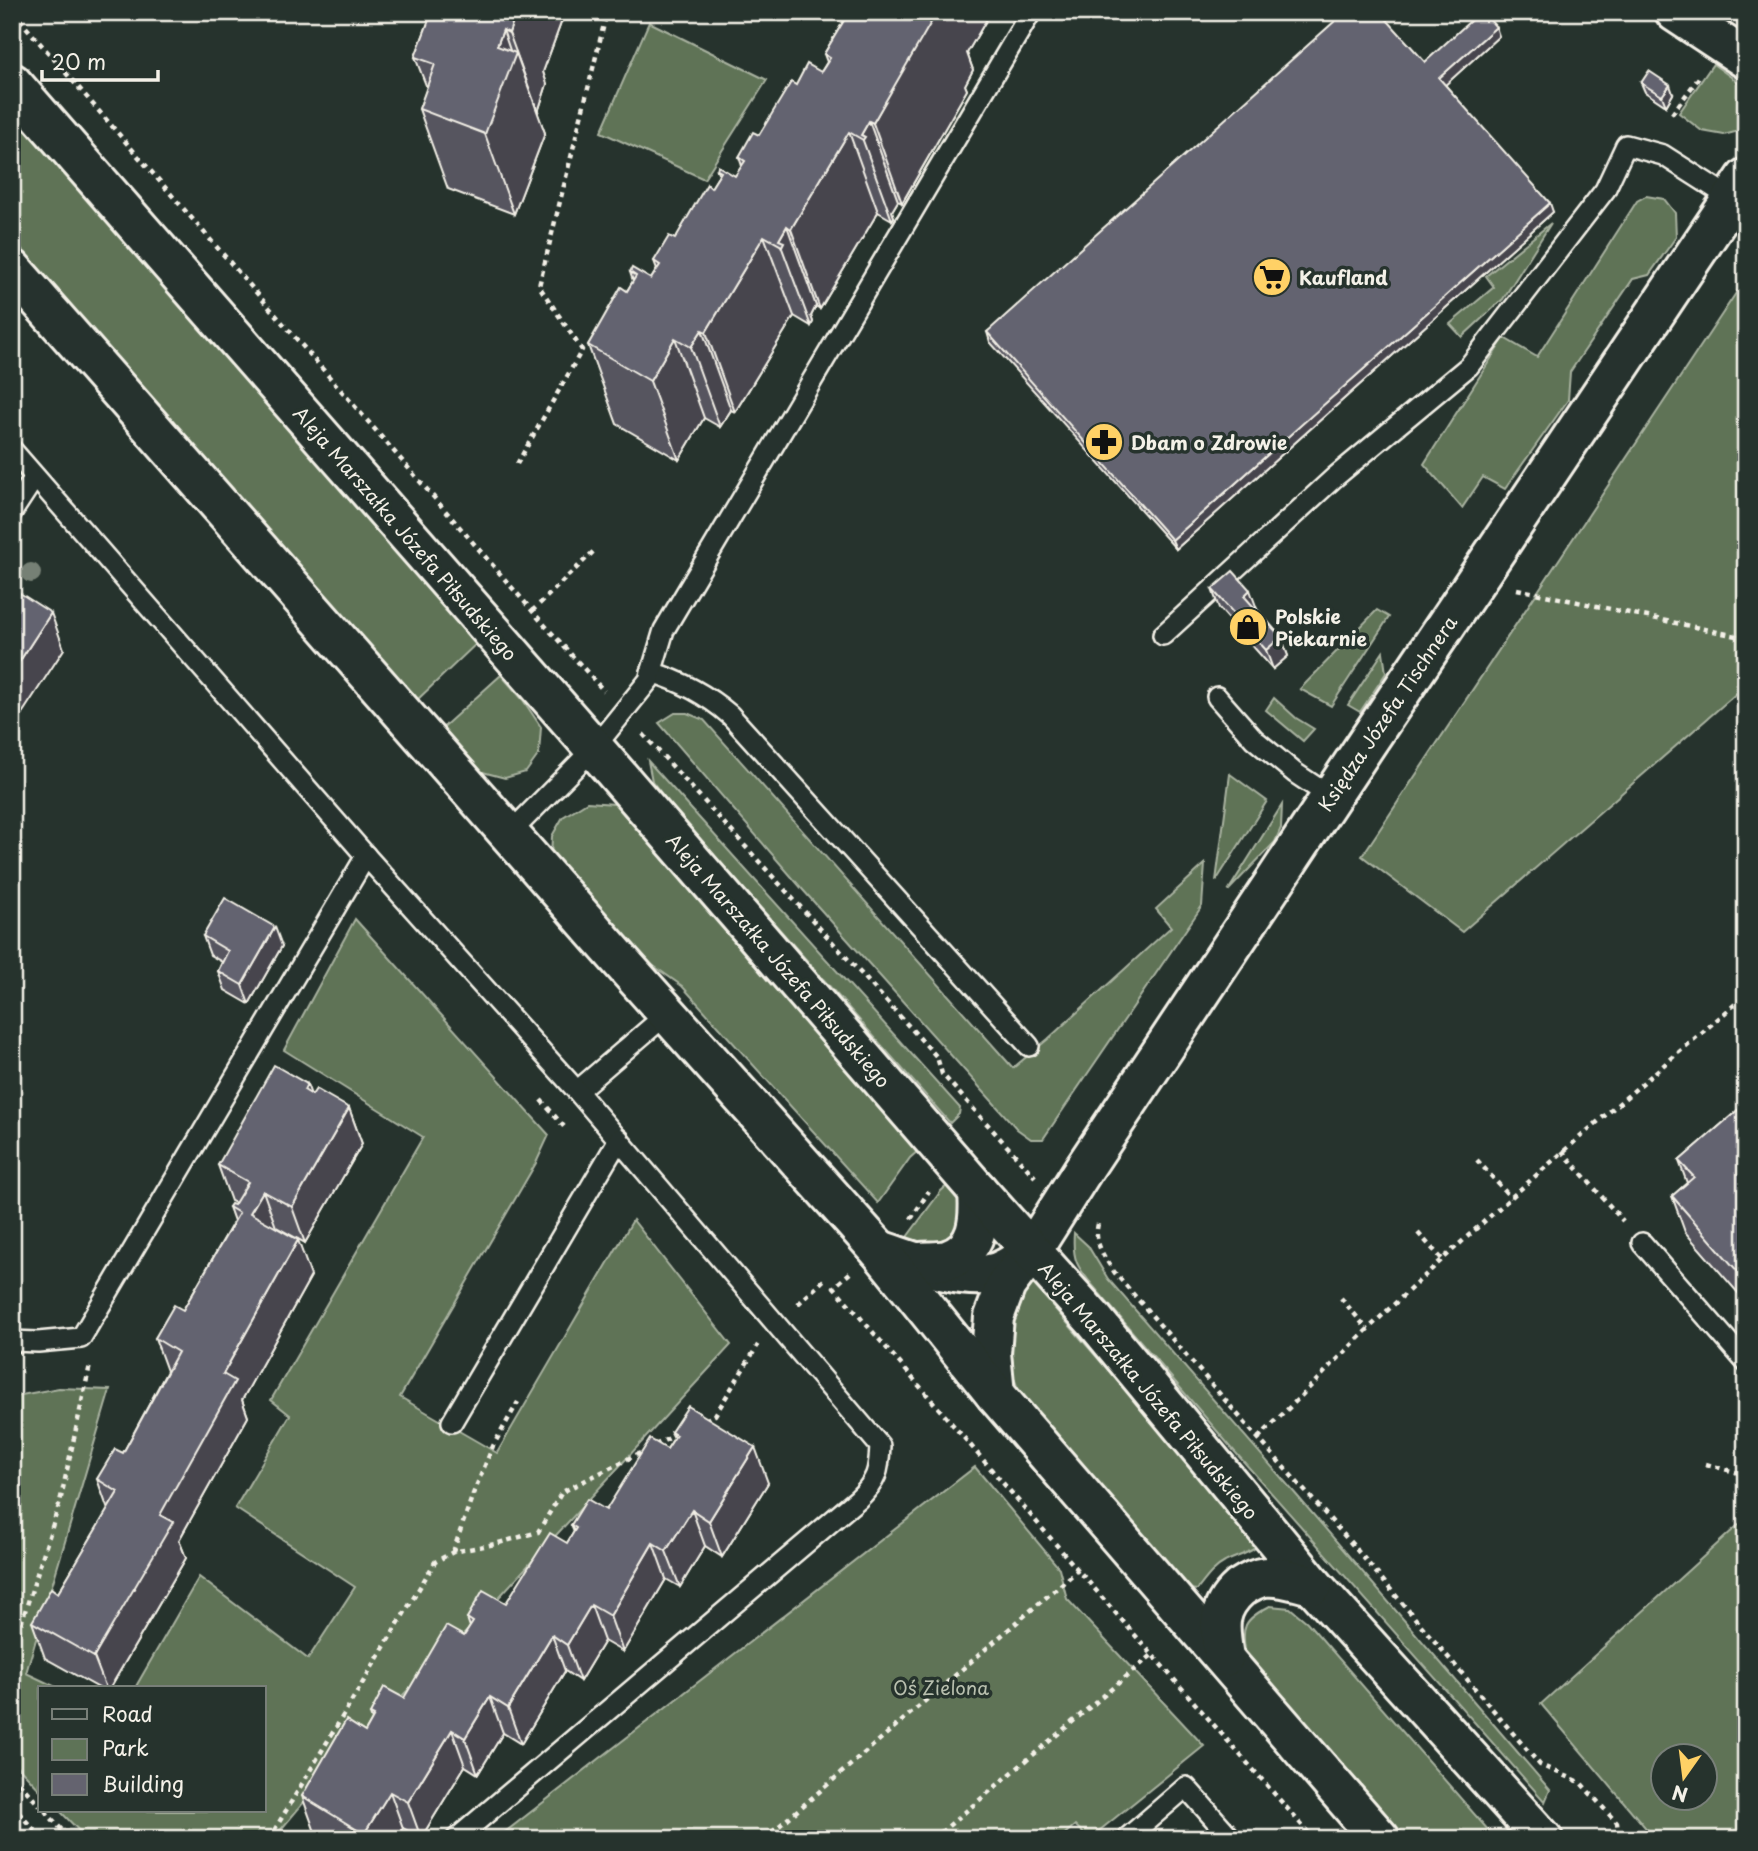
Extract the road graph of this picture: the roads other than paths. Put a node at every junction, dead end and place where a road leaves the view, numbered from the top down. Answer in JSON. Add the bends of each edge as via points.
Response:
{"nodes":[{"id":1,"x":1031,"y":12,"type":"edge"},
{"id":2,"x":1675,"y":12,"type":"edge"},
{"id":3,"x":1746,"y":60,"type":"edge"},
{"id":4,"x":12,"y":83,"type":"edge"},
{"id":5,"x":1739,"y":188,"type":"edge"},
{"id":6,"x":12,"y":269,"type":"edge"},
{"id":7,"x":12,"y":450,"type":"edge"},
{"id":8,"x":35,"y":477,"type":"junction"},
{"id":9,"x":12,"y":512,"type":"edge"},
{"id":10,"x":1163,"y":635,"type":"dead end"},
{"id":11,"x":651,"y":672,"type":"junction"},
{"id":12,"x":1217,"y":696,"type":"dead end"},
{"id":13,"x":594,"y":748,"type":"junction"},
{"id":14,"x":1331,"y":797,"type":"junction"},
{"id":15,"x":509,"y":834,"type":"junction"},
{"id":16,"x":366,"y":856,"type":"junction"},
{"id":17,"x":668,"y":1013,"type":"junction"},
{"id":18,"x":1028,"y":1046,"type":"dead end"},
{"id":19,"x":577,"y":1091,"type":"junction"},
{"id":20,"x":619,"y":1139,"type":"junction"},
{"id":21,"x":967,"y":1178,"type":"junction"},
{"id":22,"x":1642,"y":1243,"type":"road end"},
{"id":23,"x":879,"y":1250,"type":"junction"},
{"id":24,"x":1031,"y":1252,"type":"junction"},
{"id":25,"x":917,"y":1262,"type":"junction"},
{"id":26,"x":12,"y":1341,"type":"edge"},
{"id":27,"x":1746,"y":1362,"type":"edge"},
{"id":28,"x":995,"y":1394,"type":"junction"},
{"id":29,"x":452,"y":1422,"type":"dead end"},
{"id":30,"x":1313,"y":1585,"type":"junction"},
{"id":31,"x":1224,"y":1657,"type":"junction"},
{"id":32,"x":456,"y":1839,"type":"edge"},
{"id":33,"x":1126,"y":1839,"type":"edge"},
{"id":34,"x":1232,"y":1839,"type":"edge"},
{"id":35,"x":1380,"y":1839,"type":"edge"},
{"id":36,"x":1543,"y":1839,"type":"edge"}],
"edges":[{"from":1,"to":11,"type":"lane","via":[[664,630]]},
{"from":2,"to":3,"type":"main road"},
{"from":4,"to":13,"type":"main road","name":"Aleja Marszałka Józefa Piłsudskiego"},
{"from":5,"to":10,"type":"lane","via":[[1663,155],[1626,145],[1605,190],[1469,366],[1335,477]]},
{"from":5,"to":14,"type":"main road","name":"Księdza Józefa Tischnera"},
{"from":6,"to":15,"type":"main road"},
{"from":7,"to":8,"type":"lane"},
{"from":8,"to":9,"type":"lane"},
{"from":8,"to":16,"type":"lane"},
{"from":11,"to":13,"type":"lane"},
{"from":11,"to":18,"type":"lane","via":[[695,690],[730,715]]},
{"from":12,"to":14,"type":"lane","via":[[1254,739]]},
{"from":13,"to":15,"type":"lane"},
{"from":13,"to":21,"type":"main road","name":"Aleja Marszałka Józefa Piłsudskiego"},
{"from":14,"to":24,"type":"main road","name":"Księdza Józefa Tischnera"},
{"from":15,"to":17,"type":"main road"},
{"from":16,"to":19,"type":"lane"},
{"from":16,"to":26,"type":"lane","via":[[81,1338]]},
{"from":17,"to":19,"type":"lane"},
{"from":17,"to":23,"type":"main road"},
{"from":19,"to":20,"type":"lane"},
{"from":20,"to":29,"type":"lane"},
{"from":20,"to":32,"type":"lane","via":[[880,1446],[879,1466],[871,1487],[859,1499]]},
{"from":21,"to":24,"type":"main road","name":"Aleja Marszałka Józefa Piłsudskiego"},
{"from":21,"to":25,"type":"main road","via":[[980,1212],[972,1239],[962,1252],[946,1260]]},
{"from":22,"to":27,"type":"lane"},
{"from":23,"to":25,"type":"main road"},
{"from":23,"to":28,"type":"main road"},
{"from":24,"to":25,"type":"main road","via":[[989,1275],[967,1275]]},
{"from":24,"to":28,"type":"main road","name":"Księdza Józefa Tischnera","via":[[1006,1285],[994,1317]]},
{"from":24,"to":30,"type":"main road","name":"Aleja Marszałka Józefa Piłsudskiego","via":[[1094,1320]]},
{"from":28,"to":31,"type":"main road"},
{"from":30,"to":31,"type":"main road","via":[[1264,1577],[1245,1585],[1222,1613]]},
{"from":30,"to":36,"type":"main road","name":"Aleja Marszałka Józefa Piłsudskiego"},
{"from":31,"to":35,"type":"main road"},
{"from":33,"to":34,"type":"lane","via":[[1186,1787]]}]}
